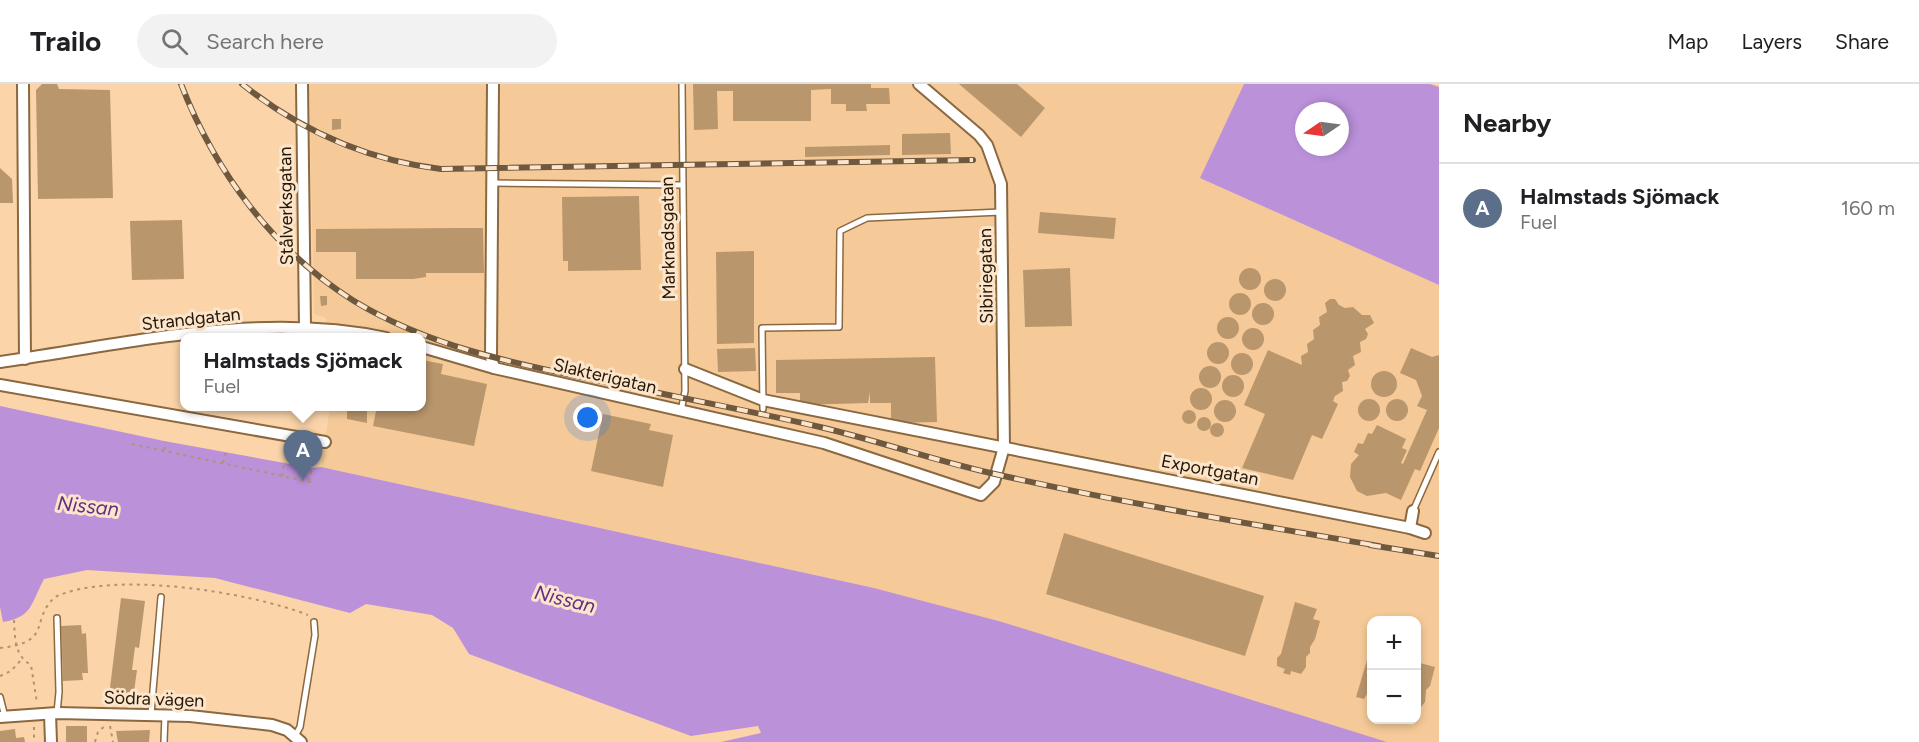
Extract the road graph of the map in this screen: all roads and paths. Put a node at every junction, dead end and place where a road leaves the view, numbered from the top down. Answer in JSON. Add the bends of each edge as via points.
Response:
{"nodes":[{"id":1,"x":23,"y":84,"type":"edge"},
{"id":2,"x":302,"y":84,"type":"edge"},
{"id":3,"x":493,"y":84,"type":"edge"},
{"id":4,"x":682,"y":84,"type":"edge"},
{"id":5,"x":919,"y":84,"type":"edge"},
{"id":6,"x":494,"y":183,"type":"junction"},
{"id":7,"x":682,"y":185,"type":"junction"},
{"id":8,"x":1001,"y":212,"type":"junction"},
{"id":9,"x":305,"y":328,"type":"junction"},
{"id":10,"x":209,"y":333,"type":"edge"},
{"id":11,"x":364,"y":333,"type":"edge"},
{"id":12,"x":180,"y":336,"type":"edge"},
{"id":13,"x":426,"y":348,"type":"edge"},
{"id":14,"x":25,"y":359,"type":"junction"},
{"id":15,"x":0,"y":362,"type":"edge"},
{"id":16,"x":494,"y":368,"type":"junction"},
{"id":17,"x":685,"y":369,"type":"junction"},
{"id":18,"x":0,"y":385,"type":"edge"},
{"id":19,"x":763,"y":404,"type":"junction"},
{"id":20,"x":681,"y":411,"type":"junction"},
{"id":21,"x":166,"y":442,"type":"dead end"},
{"id":22,"x":325,"y":442,"type":"dead end"},
{"id":23,"x":132,"y":444,"type":"dead end"},
{"id":24,"x":1004,"y":447,"type":"junction"},
{"id":25,"x":164,"y":450,"type":"junction"},
{"id":26,"x":226,"y":452,"type":"dead end"},
{"id":27,"x":1439,"y":452,"type":"edge"},
{"id":28,"x":223,"y":463,"type":"junction"},
{"id":29,"x":284,"y":463,"type":"dead end"},
{"id":30,"x":312,"y":468,"type":"dead end"},
{"id":31,"x":282,"y":476,"type":"junction"},
{"id":32,"x":309,"y":481,"type":"junction"},
{"id":33,"x":315,"y":483,"type":"dead end"},
{"id":34,"x":981,"y":495,"type":"joint"},
{"id":35,"x":1413,"y":511,"type":"joint"},
{"id":36,"x":1410,"y":528,"type":"junction"},
{"id":37,"x":1425,"y":533,"type":"dead end"},
{"id":38,"x":161,"y":597,"type":"dead end"},
{"id":39,"x":57,"y":618,"type":"dead end"},
{"id":40,"x":14,"y":620,"type":"dead end"},
{"id":41,"x":314,"y":622,"type":"joint"},
{"id":42,"x":16,"y":646,"type":"junction"},
{"id":43,"x":0,"y":648,"type":"edge"},
{"id":44,"x":22,"y":660,"type":"junction"},
{"id":45,"x":0,"y":676,"type":"edge"},
{"id":46,"x":0,"y":697,"type":"edge"},
{"id":47,"x":35,"y":710,"type":"junction"},
{"id":48,"x":53,"y":714,"type":"junction"},
{"id":49,"x":151,"y":714,"type":"junction"},
{"id":50,"x":165,"y":714,"type":"junction"},
{"id":51,"x":2,"y":717,"type":"edge"},
{"id":52,"x":298,"y":739,"type":"edge"},
{"id":53,"x":34,"y":742,"type":"edge"},
{"id":54,"x":51,"y":742,"type":"edge"},
{"id":55,"x":95,"y":742,"type":"edge"},
{"id":56,"x":113,"y":742,"type":"edge"},
{"id":57,"x":164,"y":742,"type":"edge"}],
"edges":[{"from":1,"to":14,"type":"street"},
{"from":2,"to":9,"type":"street","name":"Stålverksgatan"},
{"from":3,"to":6,"type":"street"},
{"from":4,"to":7,"type":"lane","name":"Marknadsgatan"},
{"from":5,"to":8,"type":"street","name":"Sibiriegatan","via":[[987,145],[1000,173]]},
{"from":6,"to":7,"type":"lane"},
{"from":6,"to":16,"type":"street"},
{"from":7,"to":17,"type":"lane","name":"Marknadsgatan"},
{"from":8,"to":19,"type":"lane","via":[[867,218],[840,231],[839,327],[762,328]]},
{"from":8,"to":24,"type":"street","name":"Sibiriegatan"},
{"from":9,"to":10,"type":"street","name":"Strandgatan"},
{"from":9,"to":11,"type":"street","name":"Strandgatan"},
{"from":12,"to":14,"type":"street","name":"Strandgatan"},
{"from":13,"to":16,"type":"street"},
{"from":14,"to":15,"type":"street","name":"Strandgatan"},
{"from":16,"to":20,"type":"street","name":"Slakterigatan"},
{"from":17,"to":19,"type":"street","name":"Exportgatan"},
{"from":17,"to":20,"type":"lane","name":"Marknadsgatan"},
{"from":18,"to":22,"type":"street"},
{"from":19,"to":24,"type":"street","name":"Exportgatan"},
{"from":20,"to":34,"type":"street","name":"Slakterigatan","via":[[824,443]]},
{"from":21,"to":25,"type":"path"},
{"from":23,"to":25,"type":"path"},
{"from":24,"to":34,"type":"street","name":"Sibiriegatan","via":[[994,482]]},
{"from":24,"to":36,"type":"street","name":"Exportgatan"},
{"from":25,"to":28,"type":"path"},
{"from":26,"to":28,"type":"path"},
{"from":27,"to":35,"type":"lane"},
{"from":28,"to":31,"type":"path"},
{"from":29,"to":31,"type":"path"},
{"from":30,"to":32,"type":"path"},
{"from":31,"to":32,"type":"path"},
{"from":32,"to":33,"type":"path"},
{"from":35,"to":36,"type":"street"},
{"from":36,"to":37,"type":"street","name":"Exportgatan"},
{"from":38,"to":49,"type":"lane"},
{"from":39,"to":48,"type":"lane","via":[[59,692]]},
{"from":40,"to":42,"type":"path"},
{"from":41,"to":42,"type":"path","via":[[308,614],[204,589],[162,585],[91,588],[55,597],[37,632]]},
{"from":41,"to":52,"type":"lane"},
{"from":42,"to":43,"type":"path"},
{"from":42,"to":44,"type":"path"},
{"from":44,"to":45,"type":"path"},
{"from":44,"to":47,"type":"path","via":[[31,664]]},
{"from":46,"to":51,"type":"lane"},
{"from":47,"to":48,"type":"street","name":"Södra vägen"},
{"from":47,"to":51,"type":"street","name":"Södra vägen"},
{"from":47,"to":53,"type":"path"},
{"from":48,"to":49,"type":"street","name":"Södra vägen"},
{"from":48,"to":54,"type":"street"},
{"from":49,"to":50,"type":"street","name":"Södra vägen"},
{"from":50,"to":52,"type":"street","name":"Södra vägen","via":[[255,722],[287,730]]},
{"from":50,"to":57,"type":"lane"},
{"from":55,"to":56,"type":"path","via":[[98,732],[109,722]]}]}
